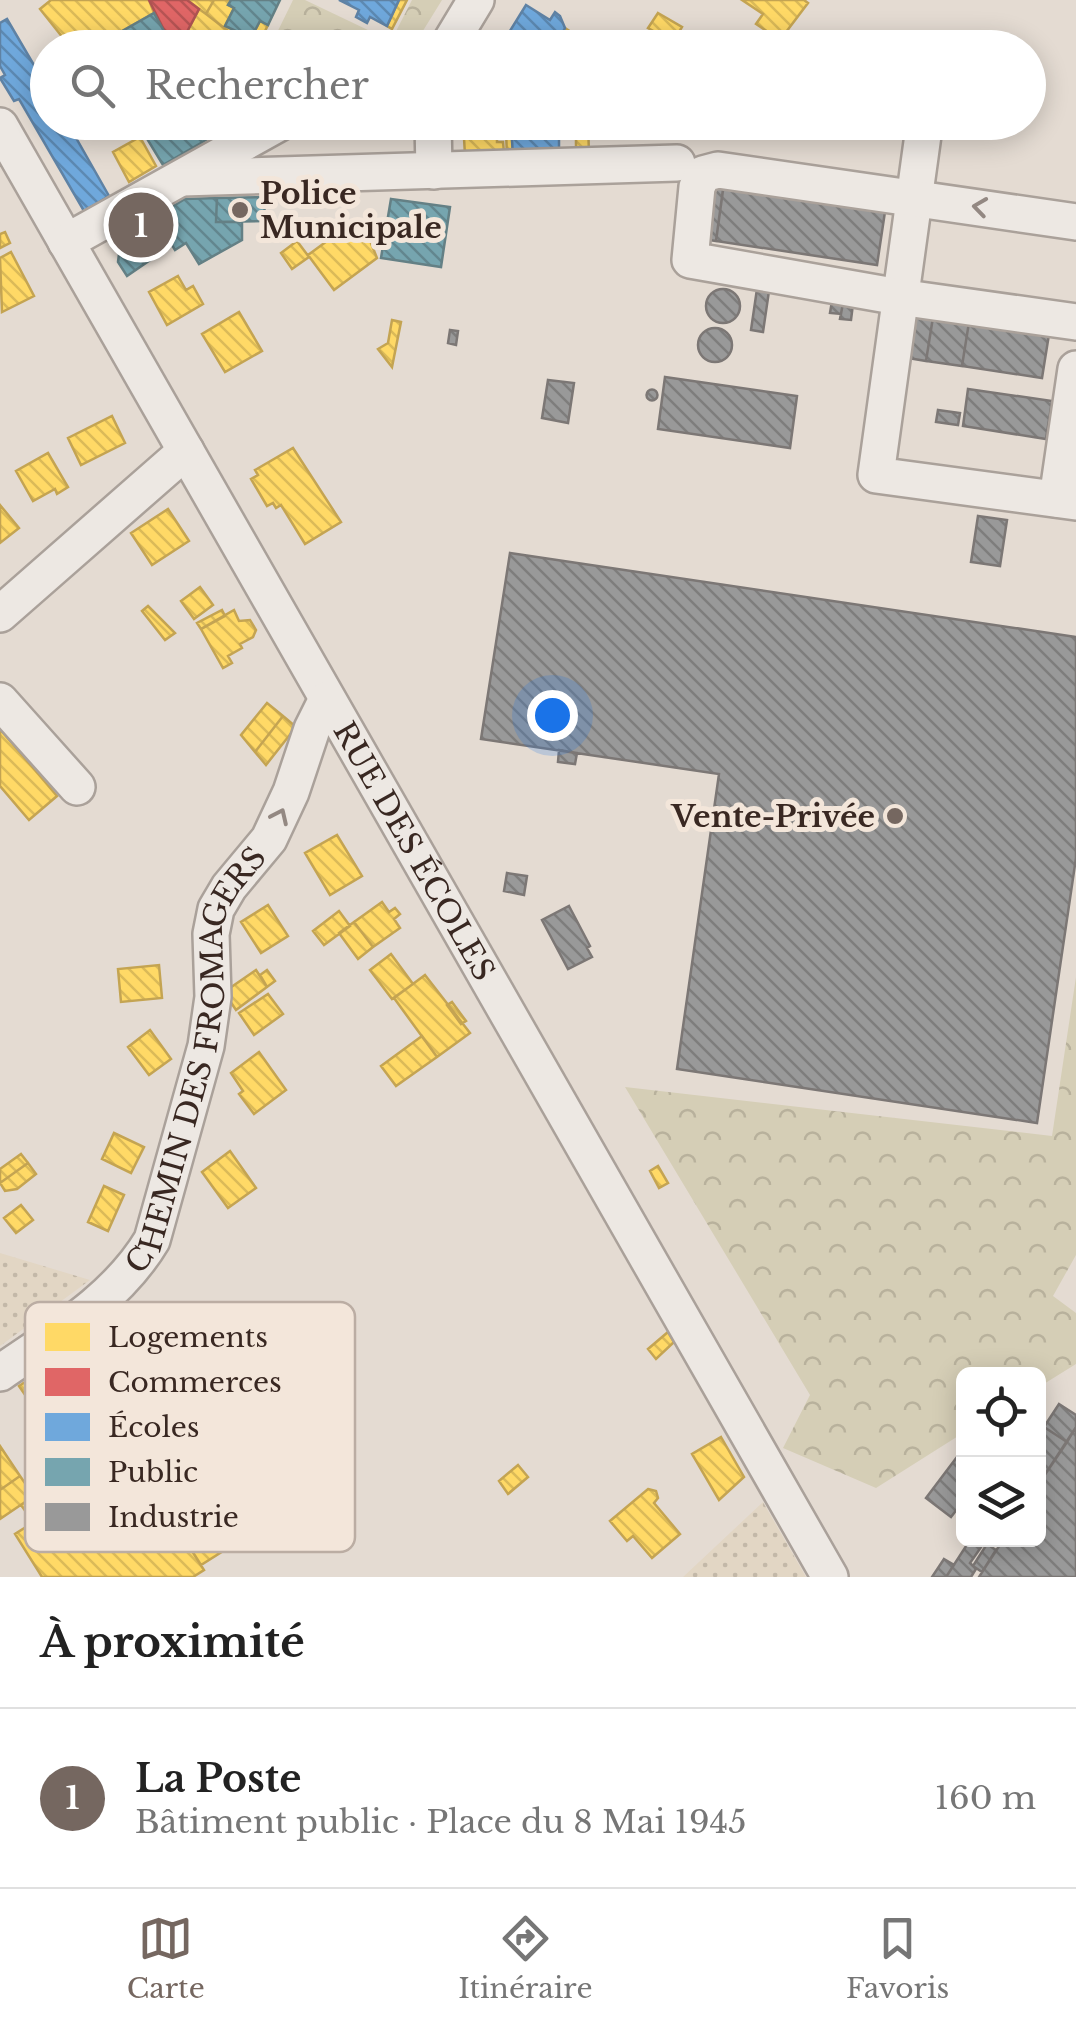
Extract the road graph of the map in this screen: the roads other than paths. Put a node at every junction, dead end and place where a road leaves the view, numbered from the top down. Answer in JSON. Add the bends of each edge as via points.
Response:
{"nodes":[{"id":1,"x":476,"y":0,"type":"edge"},
{"id":2,"x":458,"y":30,"type":"edge"},
{"id":3,"x":0,"y":126,"type":"edge"},
{"id":4,"x":249,"y":140,"type":"edge"},
{"id":5,"x":433,"y":140,"type":"edge"},
{"id":6,"x":921,"y":140,"type":"edge"},
{"id":7,"x":690,"y":169,"type":"junction"},
{"id":8,"x":434,"y":171,"type":"junction"},
{"id":9,"x":182,"y":178,"type":"junction"},
{"id":10,"x":914,"y":198,"type":"junction"},
{"id":11,"x":1076,"y":222,"type":"edge"},
{"id":12,"x":66,"y":242,"type":"junction"},
{"id":13,"x":899,"y":297,"type":"junction"},
{"id":14,"x":1076,"y":322,"type":"edge"},
{"id":15,"x":1076,"y":369,"type":"edge"},
{"id":16,"x":186,"y":450,"type":"junction"},
{"id":17,"x":1066,"y":500,"type":"edge"},
{"id":18,"x":0,"y":614,"type":"edge"},
{"id":19,"x":327,"y":699,"type":"junction"},
{"id":20,"x":0,"y":702,"type":"edge"},
{"id":21,"x":77,"y":787,"type":"dead end"},
{"id":22,"x":98,"y":1302,"type":"edge"},
{"id":23,"x":25,"y":1355,"type":"edge"},
{"id":24,"x":0,"y":1372,"type":"edge"},
{"id":25,"x":830,"y":1577,"type":"edge"}],
"edges":[{"from":1,"to":2,"type":"street"},
{"from":3,"to":12,"type":"street","name":"RUE DES ÉCOLES"},
{"from":4,"to":9,"type":"street"},
{"from":5,"to":8,"type":"street"},
{"from":6,"to":10,"type":"street"},
{"from":7,"to":8,"type":"street"},
{"from":7,"to":10,"type":"street"},
{"from":7,"to":13,"type":"street","via":[[697,188],[690,260]]},
{"from":8,"to":9,"type":"street"},
{"from":9,"to":12,"type":"street"},
{"from":11,"to":10,"type":"street","one_way":true},
{"from":10,"to":13,"type":"street"},
{"from":12,"to":16,"type":"street","name":"RUE DES ÉCOLES"},
{"from":13,"to":14,"type":"street"},
{"from":13,"to":17,"type":"street","via":[[876,474]]},
{"from":15,"to":17,"type":"street"},
{"from":16,"to":18,"type":"street"},
{"from":16,"to":19,"type":"street","name":"RUE DES ÉCOLES"},
{"from":22,"to":19,"type":"street","name":"CHEMIN DES FROMAGERS","one_way":true,"via":[[137,1266],[152,1240],[206,1046],[216,908],[270,839]]},
{"from":19,"to":25,"type":"street","name":"RUE DES ÉCOLES"},
{"from":20,"to":21,"type":"street"},
{"from":24,"to":23,"type":"street","name":"CHEMIN DES FROMAGERS","one_way":true}]}
